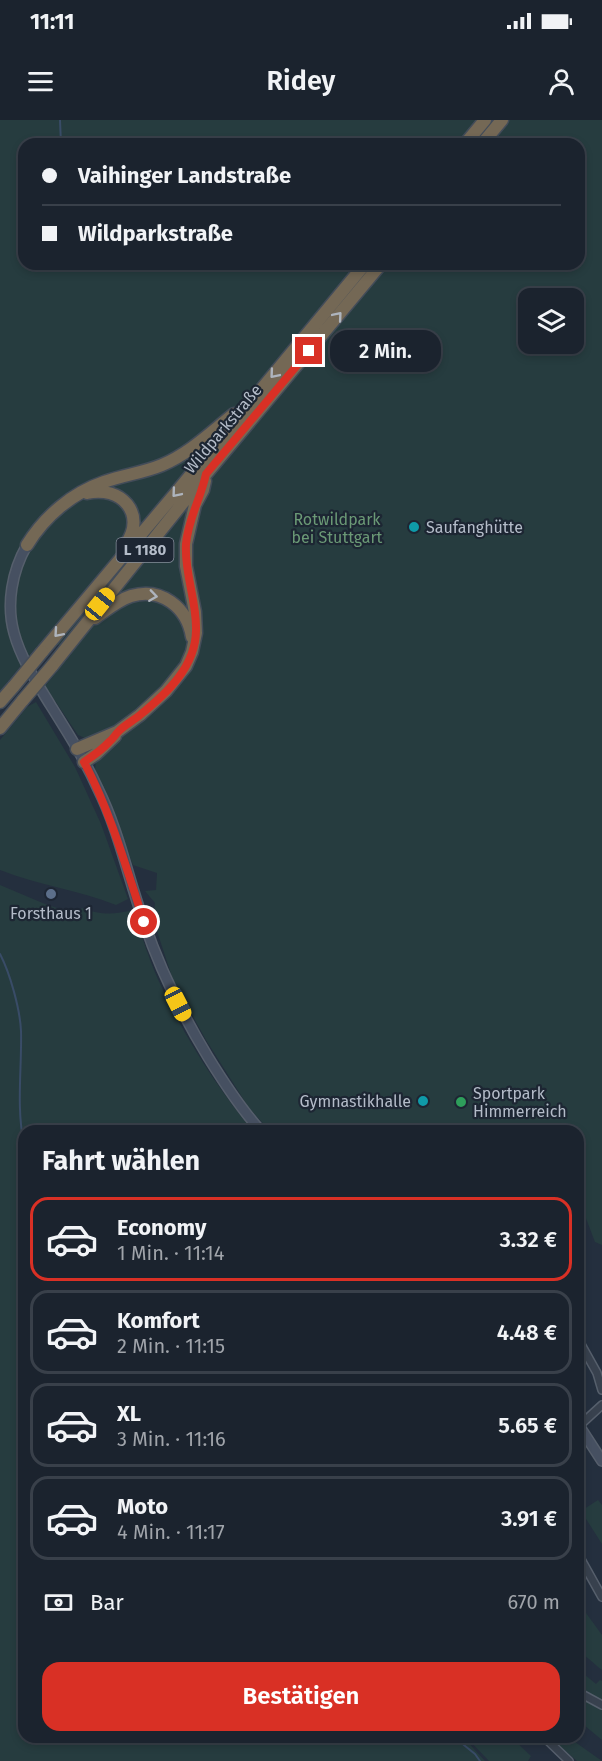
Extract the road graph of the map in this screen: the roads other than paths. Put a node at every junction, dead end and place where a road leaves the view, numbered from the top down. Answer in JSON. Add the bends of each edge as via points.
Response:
{"nodes":[{"id":1,"x":485,"y":120,"type":"edge"},
{"id":2,"x":502,"y":120,"type":"edge"},
{"id":3,"x":470,"y":138,"type":"edge"},
{"id":4,"x":487,"y":138,"type":"edge"},
{"id":5,"x":360,"y":270,"type":"edge"},
{"id":6,"x":376,"y":270,"type":"edge"},
{"id":7,"x":253,"y":399,"type":"junction"},
{"id":8,"x":206,"y":474,"type":"junction"},
{"id":9,"x":77,"y":495,"type":"junction"},
{"id":10,"x":27,"y":545,"type":"joint"},
{"id":11,"x":102,"y":582,"type":"junction"},
{"id":12,"x":84,"y":627,"type":"junction"},
{"id":13,"x":194,"y":646,"type":"junction"},
{"id":14,"x":0,"y":702,"type":"edge"},
{"id":15,"x":0,"y":728,"type":"edge"},
{"id":16,"x":117,"y":732,"type":"junction"},
{"id":17,"x":77,"y":749,"type":"junction"},
{"id":18,"x":84,"y":762,"type":"junction"},
{"id":19,"x":255,"y":1125,"type":"edge"},
{"id":20,"x":584,"y":1349,"type":"edge"},
{"id":21,"x":602,"y":1390,"type":"edge"},
{"id":22,"x":602,"y":1405,"type":"edge"},
{"id":23,"x":584,"y":1420,"type":"edge"},
{"id":24,"x":584,"y":1434,"type":"edge"},
{"id":25,"x":602,"y":1461,"type":"edge"},
{"id":26,"x":584,"y":1565,"type":"edge"},
{"id":27,"x":602,"y":1597,"type":"edge"},
{"id":28,"x":584,"y":1695,"type":"edge"},
{"id":29,"x":602,"y":1705,"type":"edge"},
{"id":30,"x":550,"y":1743,"type":"edge"},
{"id":31,"x":569,"y":1761,"type":"edge"}],
"edges":[{"from":1,"to":3,"type":"highway"},
{"from":2,"to":4,"type":"highway"},
{"from":5,"to":7,"type":"highway","name":"Wildparkstraße","number":"L 1180","one_way":true},
{"from":8,"to":6,"type":"highway","name":"Wildparkstraße","number":"L 1180","one_way":true},
{"from":7,"to":9,"type":"highway","number":"L 1180","via":[[201,442],[173,459],[100,483]]},
{"from":7,"to":11,"type":"highway","name":"Wildparkstraße","number":"L 1180","one_way":true},
{"from":8,"to":12,"type":"highway","name":"Wildparkstraße","number":"L 1180"},
{"from":8,"to":13,"type":"highway","number":"L 1180","via":[[186,544],[196,623]]},
{"from":9,"to":10,"type":"highway","number":"L 1180","via":[[51,515]]},
{"from":9,"to":11,"type":"highway","number":"L 1180","via":[[113,493],[130,509],[131,537]]},
{"from":10,"to":17,"type":"street","via":[[13,582],[14,633],[33,676]]},
{"from":11,"to":14,"type":"highway","name":"Wildparkstraße","number":"L 1180","one_way":true,"bridge":true},
{"from":12,"to":13,"type":"highway","number":"L 1180","one_way":true,"via":[[125,598],[161,596],[184,615]]},
{"from":12,"to":15,"type":"highway","name":"Wildparkstraße","number":"L 1180","bridge":true},
{"from":13,"to":16,"type":"highway","number":"L 1180","via":[[176,681]]},
{"from":16,"to":17,"type":"highway","number":"L 1180"},
{"from":16,"to":18,"type":"highway","number":"L 1180","via":[[105,747]]},
{"from":17,"to":18,"type":"street"},
{"from":18,"to":19,"type":"street","via":[[106,807],[171,989],[234,1098]]},
{"from":20,"to":21,"type":"street"},
{"from":22,"to":23,"type":"street"},
{"from":24,"to":25,"type":"street"},
{"from":26,"to":27,"type":"street"},
{"from":28,"to":29,"type":"street"},
{"from":30,"to":31,"type":"street"}]}
